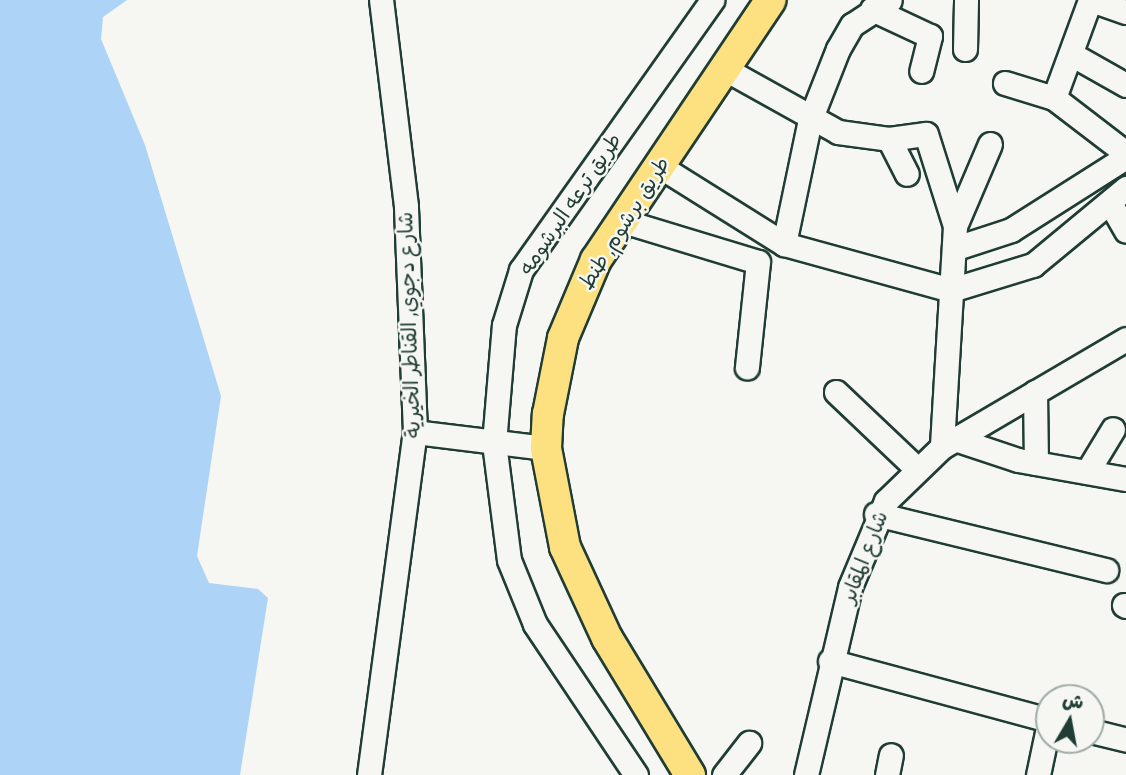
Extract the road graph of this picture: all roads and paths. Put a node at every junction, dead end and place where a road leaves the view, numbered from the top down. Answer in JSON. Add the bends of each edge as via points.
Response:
{"nodes":[{"id":1,"x":381,"y":0,"type":"edge"},
{"id":2,"x":712,"y":0,"type":"edge"},
{"id":3,"x":771,"y":0,"type":"edge"},
{"id":4,"x":966,"y":0,"type":"edge"},
{"id":5,"x":1090,"y":0,"type":"edge"},
{"id":6,"x":881,"y":5,"type":"edge"},
{"id":7,"x":1126,"y":12,"type":"edge"},
{"id":8,"x":965,"y":49,"type":"dead end"},
{"id":9,"x":1070,"y":54,"type":"junction"},
{"id":10,"x":725,"y":69,"type":"junction"},
{"id":11,"x":921,"y":71,"type":"dead end"},
{"id":12,"x":1004,"y":83,"type":"dead end"},
{"id":13,"x":1126,"y":85,"type":"edge"},
{"id":14,"x":1054,"y":98,"type":"junction"},
{"id":15,"x":810,"y":120,"type":"junction"},
{"id":16,"x":889,"y":139,"type":"junction"},
{"id":17,"x":990,"y":144,"type":"dead end"},
{"id":18,"x":1126,"y":155,"type":"edge"},
{"id":19,"x":658,"y":165,"type":"junction"},
{"id":20,"x":907,"y":174,"type":"dead end"},
{"id":21,"x":1118,"y":195,"type":"edge"},
{"id":22,"x":620,"y":220,"type":"junction"},
{"id":23,"x":1126,"y":231,"type":"edge"},
{"id":24,"x":956,"y":237,"type":"junction"},
{"id":25,"x":784,"y":244,"type":"junction"},
{"id":26,"x":951,"y":290,"type":"junction"},
{"id":27,"x":1126,"y":339,"type":"edge"},
{"id":28,"x":747,"y":367,"type":"dead end"},
{"id":29,"x":836,"y":392,"type":"dead end"},
{"id":30,"x":1035,"y":393,"type":"junction"},
{"id":31,"x":1113,"y":429,"type":"dead end"},
{"id":32,"x":415,"y":432,"type":"junction"},
{"id":33,"x":494,"y":443,"type":"junction"},
{"id":34,"x":949,"y":443,"type":"junction"},
{"id":35,"x":546,"y":448,"type":"junction"},
{"id":36,"x":1036,"y":463,"type":"junction"},
{"id":37,"x":917,"y":469,"type":"junction"},
{"id":38,"x":1087,"y":472,"type":"junction"},
{"id":39,"x":1126,"y":479,"type":"edge"},
{"id":40,"x":876,"y":514,"type":"junction"},
{"id":41,"x":1105,"y":570,"type":"dead end"},
{"id":42,"x":830,"y":662,"type":"junction"},
{"id":43,"x":1035,"y":717,"type":"edge"},
{"id":44,"x":1105,"y":735,"type":"edge"},
{"id":45,"x":1126,"y":740,"type":"edge"},
{"id":46,"x":750,"y":743,"type":"dead end"},
{"id":47,"x":1042,"y":754,"type":"edge"},
{"id":48,"x":369,"y":775,"type":"edge"},
{"id":49,"x":636,"y":775,"type":"edge"},
{"id":50,"x":690,"y":775,"type":"edge"},
{"id":51,"x":724,"y":775,"type":"edge"},
{"id":52,"x":806,"y":775,"type":"edge"},
{"id":53,"x":1038,"y":775,"type":"edge"}],
"edges":[{"from":1,"to":32,"type":"street","name":"شارع دجوي, القناطر الخيرية","via":[[406,206]]},
{"from":2,"to":33,"type":"street","name":"طريق ترعه البرشومه","via":[[521,270],[504,325]]},
{"from":3,"to":10,"type":"main road","name":"طريق برشوم, طنط"},
{"from":4,"to":8,"type":"street"},
{"from":5,"to":7,"type":"street"},
{"from":5,"to":9,"type":"street"},
{"from":6,"to":11,"type":"street","via":[[930,36]]},
{"from":6,"to":15,"type":"street","via":[[852,25]]},
{"from":9,"to":13,"type":"street"},
{"from":9,"to":14,"type":"street"},
{"from":10,"to":15,"type":"street"},
{"from":10,"to":19,"type":"main road","name":"طريق برشوم, طنط"},
{"from":12,"to":14,"type":"street"},
{"from":14,"to":18,"type":"street"},
{"from":15,"to":16,"type":"street","via":[[853,136]]},
{"from":15,"to":25,"type":"street"},
{"from":16,"to":20,"type":"street"},
{"from":16,"to":24,"type":"street","via":[[925,133]]},
{"from":17,"to":24,"type":"street"},
{"from":18,"to":24,"type":"street","via":[[1011,230]]},
{"from":19,"to":22,"type":"main road","name":"طريق برشوم, طنط"},
{"from":19,"to":25,"type":"street"},
{"from":21,"to":23,"type":"street"},
{"from":21,"to":26,"type":"street","via":[[1033,265]]},
{"from":22,"to":28,"type":"street","via":[[758,262]]},
{"from":22,"to":35,"type":"main road","name":"طريق برشوم, طنط","via":[[563,338]]},
{"from":24,"to":26,"type":"street"},
{"from":25,"to":26,"type":"street"},
{"from":26,"to":34,"type":"street"},
{"from":27,"to":30,"type":"street","name":"شارع المقابر"},
{"from":29,"to":37,"type":"street"},
{"from":30,"to":34,"type":"street","name":"شارع المقابر"},
{"from":30,"to":36,"type":"street"},
{"from":31,"to":38,"type":"street"},
{"from":32,"to":33,"type":"street"},
{"from":32,"to":48,"type":"street","name":"شارع دجوي, القناطر الخيرية"},
{"from":33,"to":35,"type":"street"},
{"from":33,"to":49,"type":"street","name":"طريق ترعه البرشومه","via":[[496,491],[518,589]]},
{"from":34,"to":36,"type":"street"},
{"from":34,"to":37,"type":"street","name":"شارع المقابر"},
{"from":35,"to":50,"type":"main road","name":"طريق برشوم, طنط","via":[[565,547],[586,600]]},
{"from":36,"to":38,"type":"street"},
{"from":37,"to":40,"type":"street","name":"شارع المقابر"},
{"from":38,"to":39,"type":"street"},
{"from":40,"to":41,"type":"street"},
{"from":40,"to":42,"type":"street","name":"شارع المقابر"},
{"from":42,"to":43,"type":"street"},
{"from":42,"to":52,"type":"street","name":"شارع المقابر"},
{"from":44,"to":45,"type":"street"},
{"from":46,"to":51,"type":"street"},
{"from":47,"to":53,"type":"street"}]}
